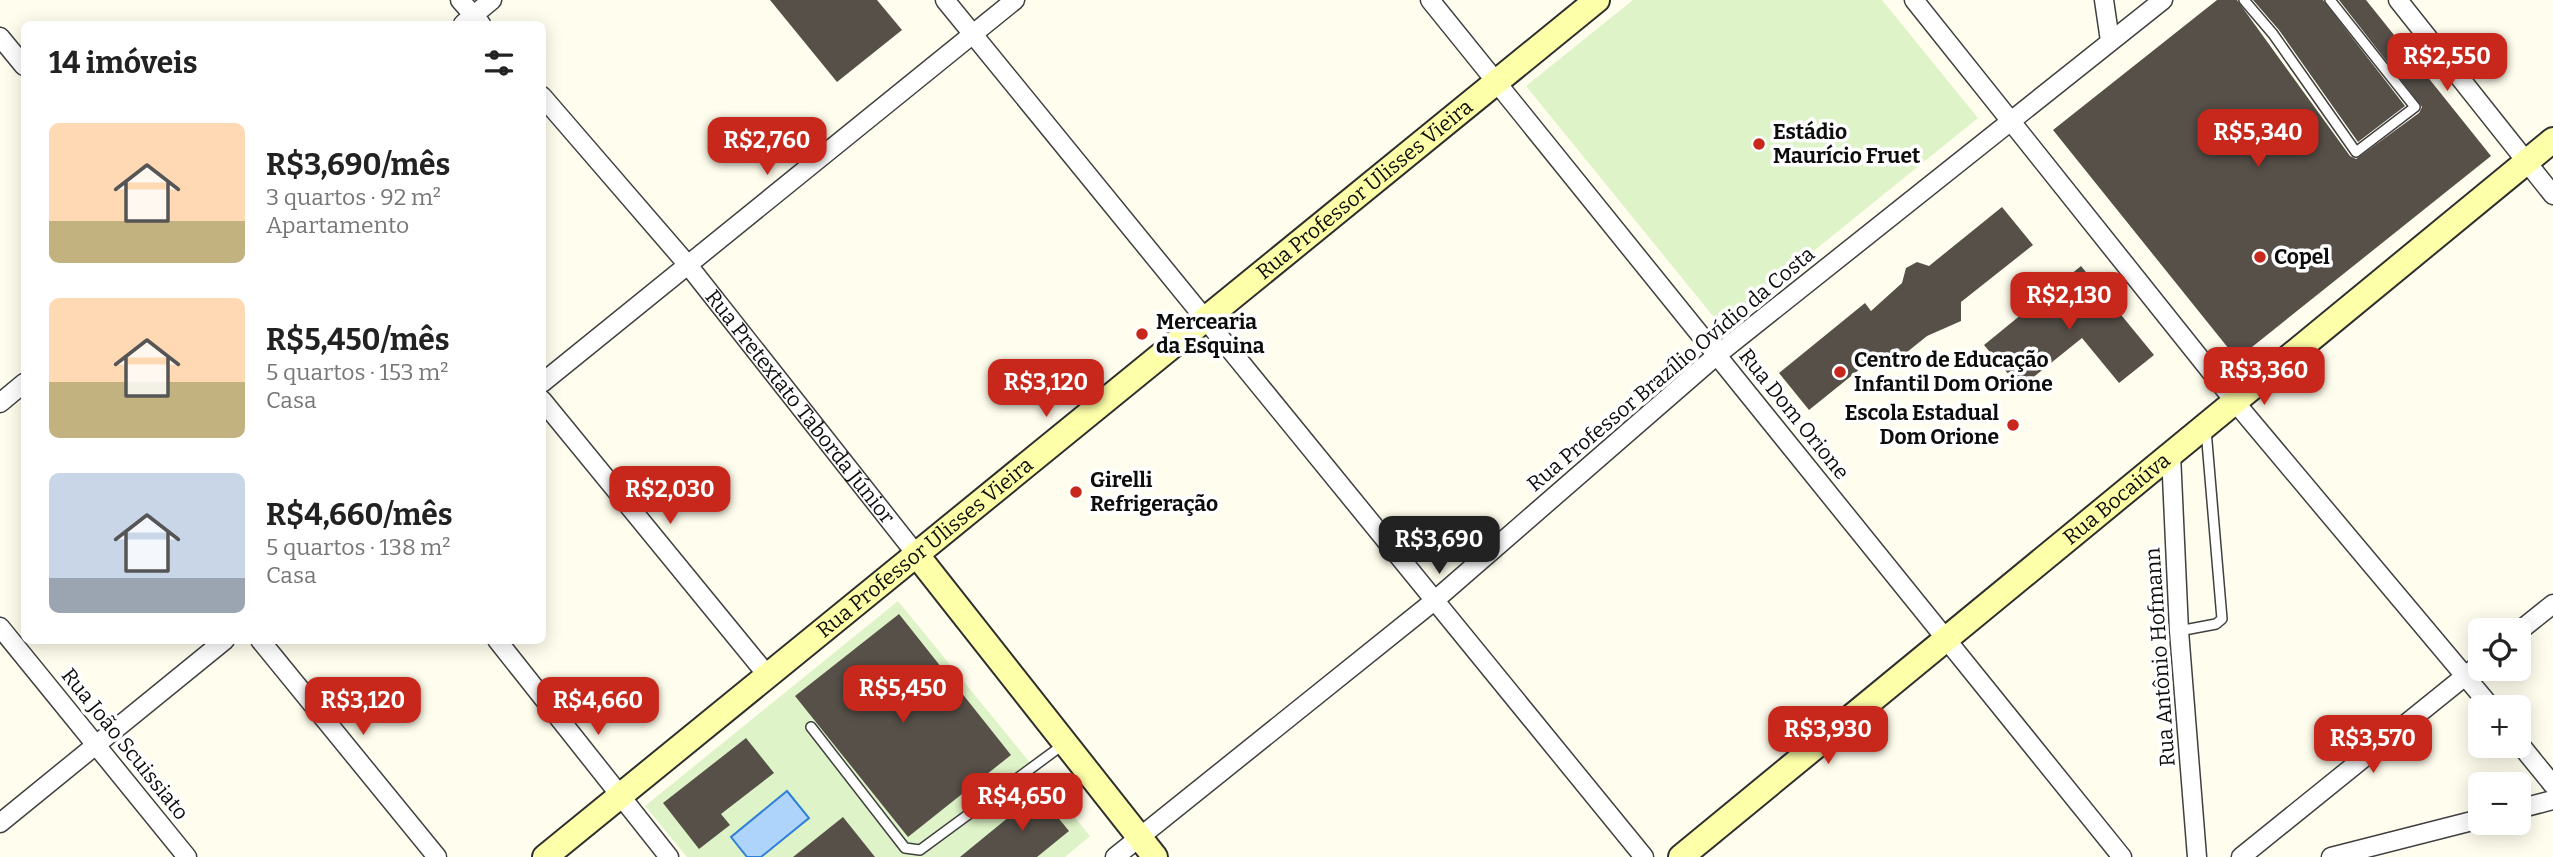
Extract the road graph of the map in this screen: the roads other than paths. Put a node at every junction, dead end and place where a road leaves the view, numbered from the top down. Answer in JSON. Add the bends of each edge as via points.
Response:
{"nodes":[{"id":1,"x":460,"y":0,"type":"edge"},
{"id":2,"x":492,"y":0,"type":"edge"},
{"id":3,"x":946,"y":0,"type":"edge"},
{"id":4,"x":1015,"y":0,"type":"edge"},
{"id":5,"x":1430,"y":0,"type":"edge"},
{"id":6,"x":1597,"y":0,"type":"edge"},
{"id":7,"x":1914,"y":0,"type":"edge"},
{"id":8,"x":2105,"y":0,"type":"edge"},
{"id":9,"x":2163,"y":0,"type":"edge"},
{"id":10,"x":2330,"y":0,"type":"edge"},
{"id":11,"x":2398,"y":0,"type":"edge"},
{"id":12,"x":2246,"y":1,"type":"edge"},
{"id":13,"x":471,"y":21,"type":"edge"},
{"id":14,"x":473,"y":21,"type":"edge"},
{"id":15,"x":973,"y":34,"type":"junction"},
{"id":16,"x":0,"y":37,"type":"edge"},
{"id":17,"x":2110,"y":41,"type":"junction"},
{"id":18,"x":21,"y":62,"type":"edge"},
{"id":19,"x":1496,"y":82,"type":"junction"},
{"id":20,"x":546,"y":101,"type":"edge"},
{"id":21,"x":2011,"y":119,"type":"junction"},
{"id":22,"x":2553,"y":140,"type":"edge"},
{"id":23,"x":2526,"y":162,"type":"junction"},
{"id":24,"x":2553,"y":195,"type":"edge"},
{"id":25,"x":688,"y":265,"type":"junction"},
{"id":26,"x":1204,"y":318,"type":"junction"},
{"id":27,"x":1717,"y":355,"type":"junction"},
{"id":28,"x":546,"y":380,"type":"edge"},
{"id":29,"x":21,"y":386,"type":"edge"},
{"id":30,"x":2235,"y":401,"type":"junction"},
{"id":31,"x":0,"y":403,"type":"edge"},
{"id":32,"x":546,"y":405,"type":"edge"},
{"id":33,"x":2206,"y":425,"type":"junction"},
{"id":34,"x":2171,"y":454,"type":"junction"},
{"id":35,"x":916,"y":554,"type":"junction"},
{"id":36,"x":1434,"y":601,"type":"junction"},
{"id":37,"x":2553,"y":604,"type":"edge"},
{"id":38,"x":2531,"y":622,"type":"edge"},
{"id":39,"x":0,"y":627,"type":"edge"},
{"id":40,"x":2179,"y":631,"type":"junction"},
{"id":41,"x":1946,"y":639,"type":"junction"},
{"id":42,"x":220,"y":644,"type":"edge"},
{"id":43,"x":263,"y":644,"type":"edge"},
{"id":44,"x":500,"y":644,"type":"edge"},
{"id":45,"x":2468,"y":673,"type":"edge"},
{"id":46,"x":2465,"y":675,"type":"junction"},
{"id":47,"x":768,"y":676,"type":"junction"},
{"id":48,"x":2481,"y":695,"type":"edge"},
{"id":49,"x":811,"y":727,"type":"dead end"},
{"id":50,"x":1066,"y":743,"type":"junction"},
{"id":51,"x":97,"y":744,"type":"junction"},
{"id":52,"x":2531,"y":758,"type":"edge"},
{"id":53,"x":2553,"y":785,"type":"edge"},
{"id":54,"x":619,"y":796,"type":"junction"},
{"id":55,"x":2553,"y":800,"type":"edge"},
{"id":56,"x":2531,"y":806,"type":"edge"},
{"id":57,"x":2468,"y":822,"type":"edge"},
{"id":58,"x":0,"y":823,"type":"edge"},
{"id":59,"x":1140,"y":837,"type":"junction"},
{"id":60,"x":187,"y":857,"type":"edge"},
{"id":61,"x":437,"y":857,"type":"edge"},
{"id":62,"x":545,"y":857,"type":"edge"},
{"id":63,"x":669,"y":857,"type":"edge"},
{"id":64,"x":1115,"y":857,"type":"edge"},
{"id":65,"x":1155,"y":857,"type":"edge"},
{"id":66,"x":1644,"y":857,"type":"edge"},
{"id":67,"x":1681,"y":857,"type":"edge"},
{"id":68,"x":2122,"y":857,"type":"edge"},
{"id":69,"x":2197,"y":857,"type":"edge"},
{"id":70,"x":2241,"y":857,"type":"edge"},
{"id":71,"x":2331,"y":857,"type":"edge"}],
"edges":[{"from":1,"to":13,"type":"street"},
{"from":2,"to":14,"type":"street"},
{"from":3,"to":15,"type":"street"},
{"from":4,"to":15,"type":"street"},
{"from":5,"to":19,"type":"street","name":"Rua Dom Orione"},
{"from":6,"to":19,"type":"street","name":"Rua Professor Ulisses Vieira"},
{"from":7,"to":21,"type":"street"},
{"from":8,"to":17,"type":"street"},
{"from":9,"to":17,"type":"street","name":"Rua Professor Brazílio Ovídio da Costa"},
{"from":10,"to":12,"type":"lane","via":[[2415,107],[2356,152]]},
{"from":11,"to":23,"type":"street"},
{"from":15,"to":25,"type":"street"},
{"from":15,"to":26,"type":"street"},
{"from":16,"to":18,"type":"street"},
{"from":17,"to":21,"type":"street","name":"Rua Professor Brazílio Ovídio da Costa"},
{"from":19,"to":26,"type":"street","name":"Rua Professor Ulisses Vieira"},
{"from":19,"to":27,"type":"street","name":"Rua Dom Orione"},
{"from":20,"to":25,"type":"street","name":"Rua Pretextato Taborda Júnior"},
{"from":21,"to":27,"type":"street","name":"Rua Professor Brazílio Ovídio da Costa"},
{"from":21,"to":30,"type":"street"},
{"from":22,"to":23,"type":"street","name":"Rua Bocaiúva"},
{"from":23,"to":24,"type":"street"},
{"from":23,"to":30,"type":"street","name":"Rua Bocaiúva"},
{"from":25,"to":28,"type":"street"},
{"from":25,"to":35,"type":"street","name":"Rua Pretextato Taborda Júnior"},
{"from":26,"to":35,"type":"street","name":"Rua Professor Ulisses Vieira"},
{"from":26,"to":36,"type":"street"},
{"from":27,"to":36,"type":"street","name":"Rua Professor Brazílio Ovídio da Costa"},
{"from":27,"to":41,"type":"street","name":"Rua Dom Orione"},
{"from":29,"to":31,"type":"street"},
{"from":30,"to":33,"type":"street","name":"Rua Bocaiúva"},
{"from":30,"to":46,"type":"street"},
{"from":32,"to":47,"type":"street"},
{"from":33,"to":34,"type":"street","name":"Rua Bocaiúva"},
{"from":33,"to":40,"type":"lane","via":[[2222,619]]},
{"from":34,"to":40,"type":"street","name":"Rua Antônio Hofmann"},
{"from":34,"to":41,"type":"street","name":"Rua Bocaiúva"},
{"from":35,"to":47,"type":"street","name":"Rua Professor Ulisses Vieira"},
{"from":35,"to":50,"type":"street","name":"Rua Pretextato Taborda Júnior"},
{"from":36,"to":59,"type":"street","name":"Rua Professor Brazílio Ovídio da Costa"},
{"from":36,"to":66,"type":"street"},
{"from":37,"to":38,"type":"street"},
{"from":39,"to":51,"type":"street","name":"Rua João Scuissiato"},
{"from":40,"to":69,"type":"street","name":"Rua Antônio Hofmann"},
{"from":41,"to":67,"type":"street","name":"Rua Bocaiúva"},
{"from":41,"to":68,"type":"street","name":"Rua Dom Orione"},
{"from":42,"to":51,"type":"street"},
{"from":43,"to":61,"type":"street"},
{"from":44,"to":54,"type":"street"},
{"from":45,"to":46,"type":"street"},
{"from":46,"to":48,"type":"street"},
{"from":46,"to":70,"type":"street"},
{"from":47,"to":54,"type":"street","name":"Rua Professor Ulisses Vieira"},
{"from":49,"to":50,"type":"lane","via":[[905,848],[920,850]]},
{"from":50,"to":59,"type":"street","name":"Rua Pretextato Taborda Júnior"},
{"from":51,"to":58,"type":"street"},
{"from":51,"to":60,"type":"street","name":"Rua João Scuissiato"},
{"from":52,"to":53,"type":"street"},
{"from":54,"to":62,"type":"street","name":"Rua Professor Ulisses Vieira"},
{"from":54,"to":63,"type":"street"},
{"from":55,"to":56,"type":"street"},
{"from":57,"to":71,"type":"street"},
{"from":59,"to":64,"type":"street","name":"Rua Professor Brazílio Ovídio da Costa"},
{"from":59,"to":65,"type":"street","name":"Rua Pretextato Taborda Júnior"}]}
